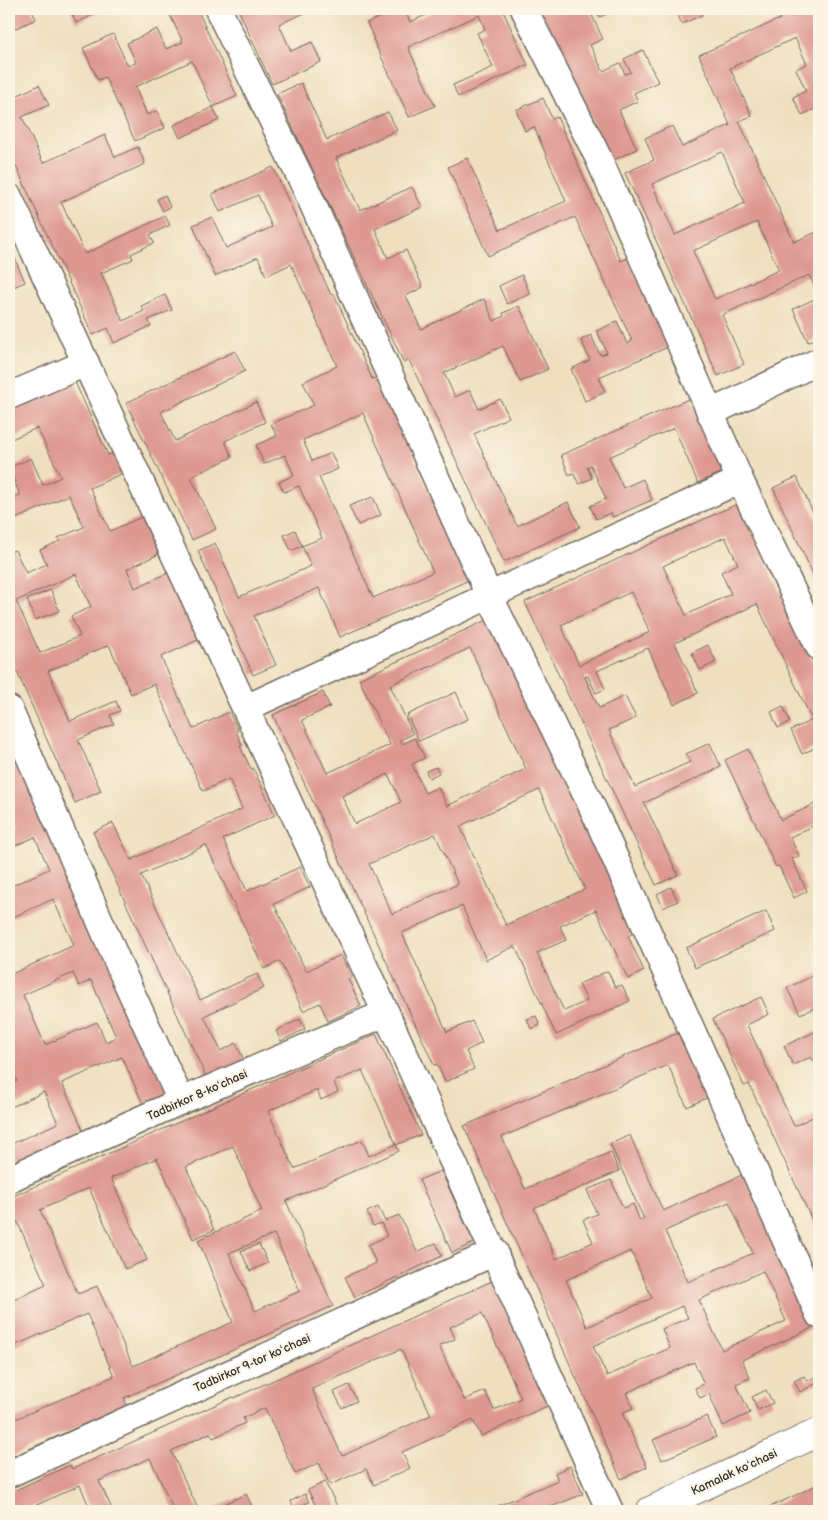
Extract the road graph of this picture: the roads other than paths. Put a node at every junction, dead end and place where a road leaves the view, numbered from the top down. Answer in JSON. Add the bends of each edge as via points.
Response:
{"nodes":[{"id":1,"x":218,"y":9,"type":"edge"},
{"id":2,"x":524,"y":9,"type":"edge"},
{"id":3,"x":9,"y":196,"type":"edge"},
{"id":4,"x":819,"y":361,"type":"edge"},
{"id":5,"x":86,"y":363,"type":"junction"},
{"id":6,"x":9,"y":396,"type":"edge"},
{"id":7,"x":710,"y":413,"type":"junction"},
{"id":8,"x":740,"y":480,"type":"junction"},
{"id":9,"x":489,"y":595,"type":"junction"},
{"id":10,"x":819,"y":647,"type":"edge"},
{"id":11,"x":246,"y":708,"type":"junction"},
{"id":12,"x":9,"y":709,"type":"edge"},
{"id":13,"x":386,"y":1013,"type":"junction"},
{"id":14,"x":181,"y":1101,"type":"junction"},
{"id":15,"x":9,"y":1179,"type":"edge"},
{"id":16,"x":495,"y":1252,"type":"junction"},
{"id":17,"x":819,"y":1315,"type":"edge"},
{"id":18,"x":819,"y":1432,"type":"edge"},
{"id":19,"x":9,"y":1474,"type":"edge"},
{"id":20,"x":610,"y":1511,"type":"edge"},
{"id":21,"x":650,"y":1511,"type":"edge"}],
"edges":[{"from":1,"to":9,"type":"street","via":[[305,187]]},
{"from":2,"to":7,"type":"street","via":[[598,158]]},
{"from":3,"to":5,"type":"street"},
{"from":4,"to":7,"type":"street"},
{"from":5,"to":6,"type":"street"},
{"from":5,"to":11,"type":"street"},
{"from":7,"to":8,"type":"street"},
{"from":8,"to":9,"type":"street"},
{"from":8,"to":10,"type":"street"},
{"from":9,"to":11,"type":"street"},
{"from":9,"to":17,"type":"street","via":[[594,811]]},
{"from":11,"to":13,"type":"street"},
{"from":12,"to":14,"type":"street"},
{"from":13,"to":14,"type":"street","name":"Tadbirkor 8-koʻchasi"},
{"from":13,"to":16,"type":"street"},
{"from":14,"to":15,"type":"street","name":"Tadbirkor 8-koʻchasi"},
{"from":16,"to":19,"type":"street","name":"Tadbirkor 9-tor koʻchasi"},
{"from":16,"to":20,"type":"street"},
{"from":18,"to":21,"type":"street","name":"Kamalak koʻchasi"}]}
